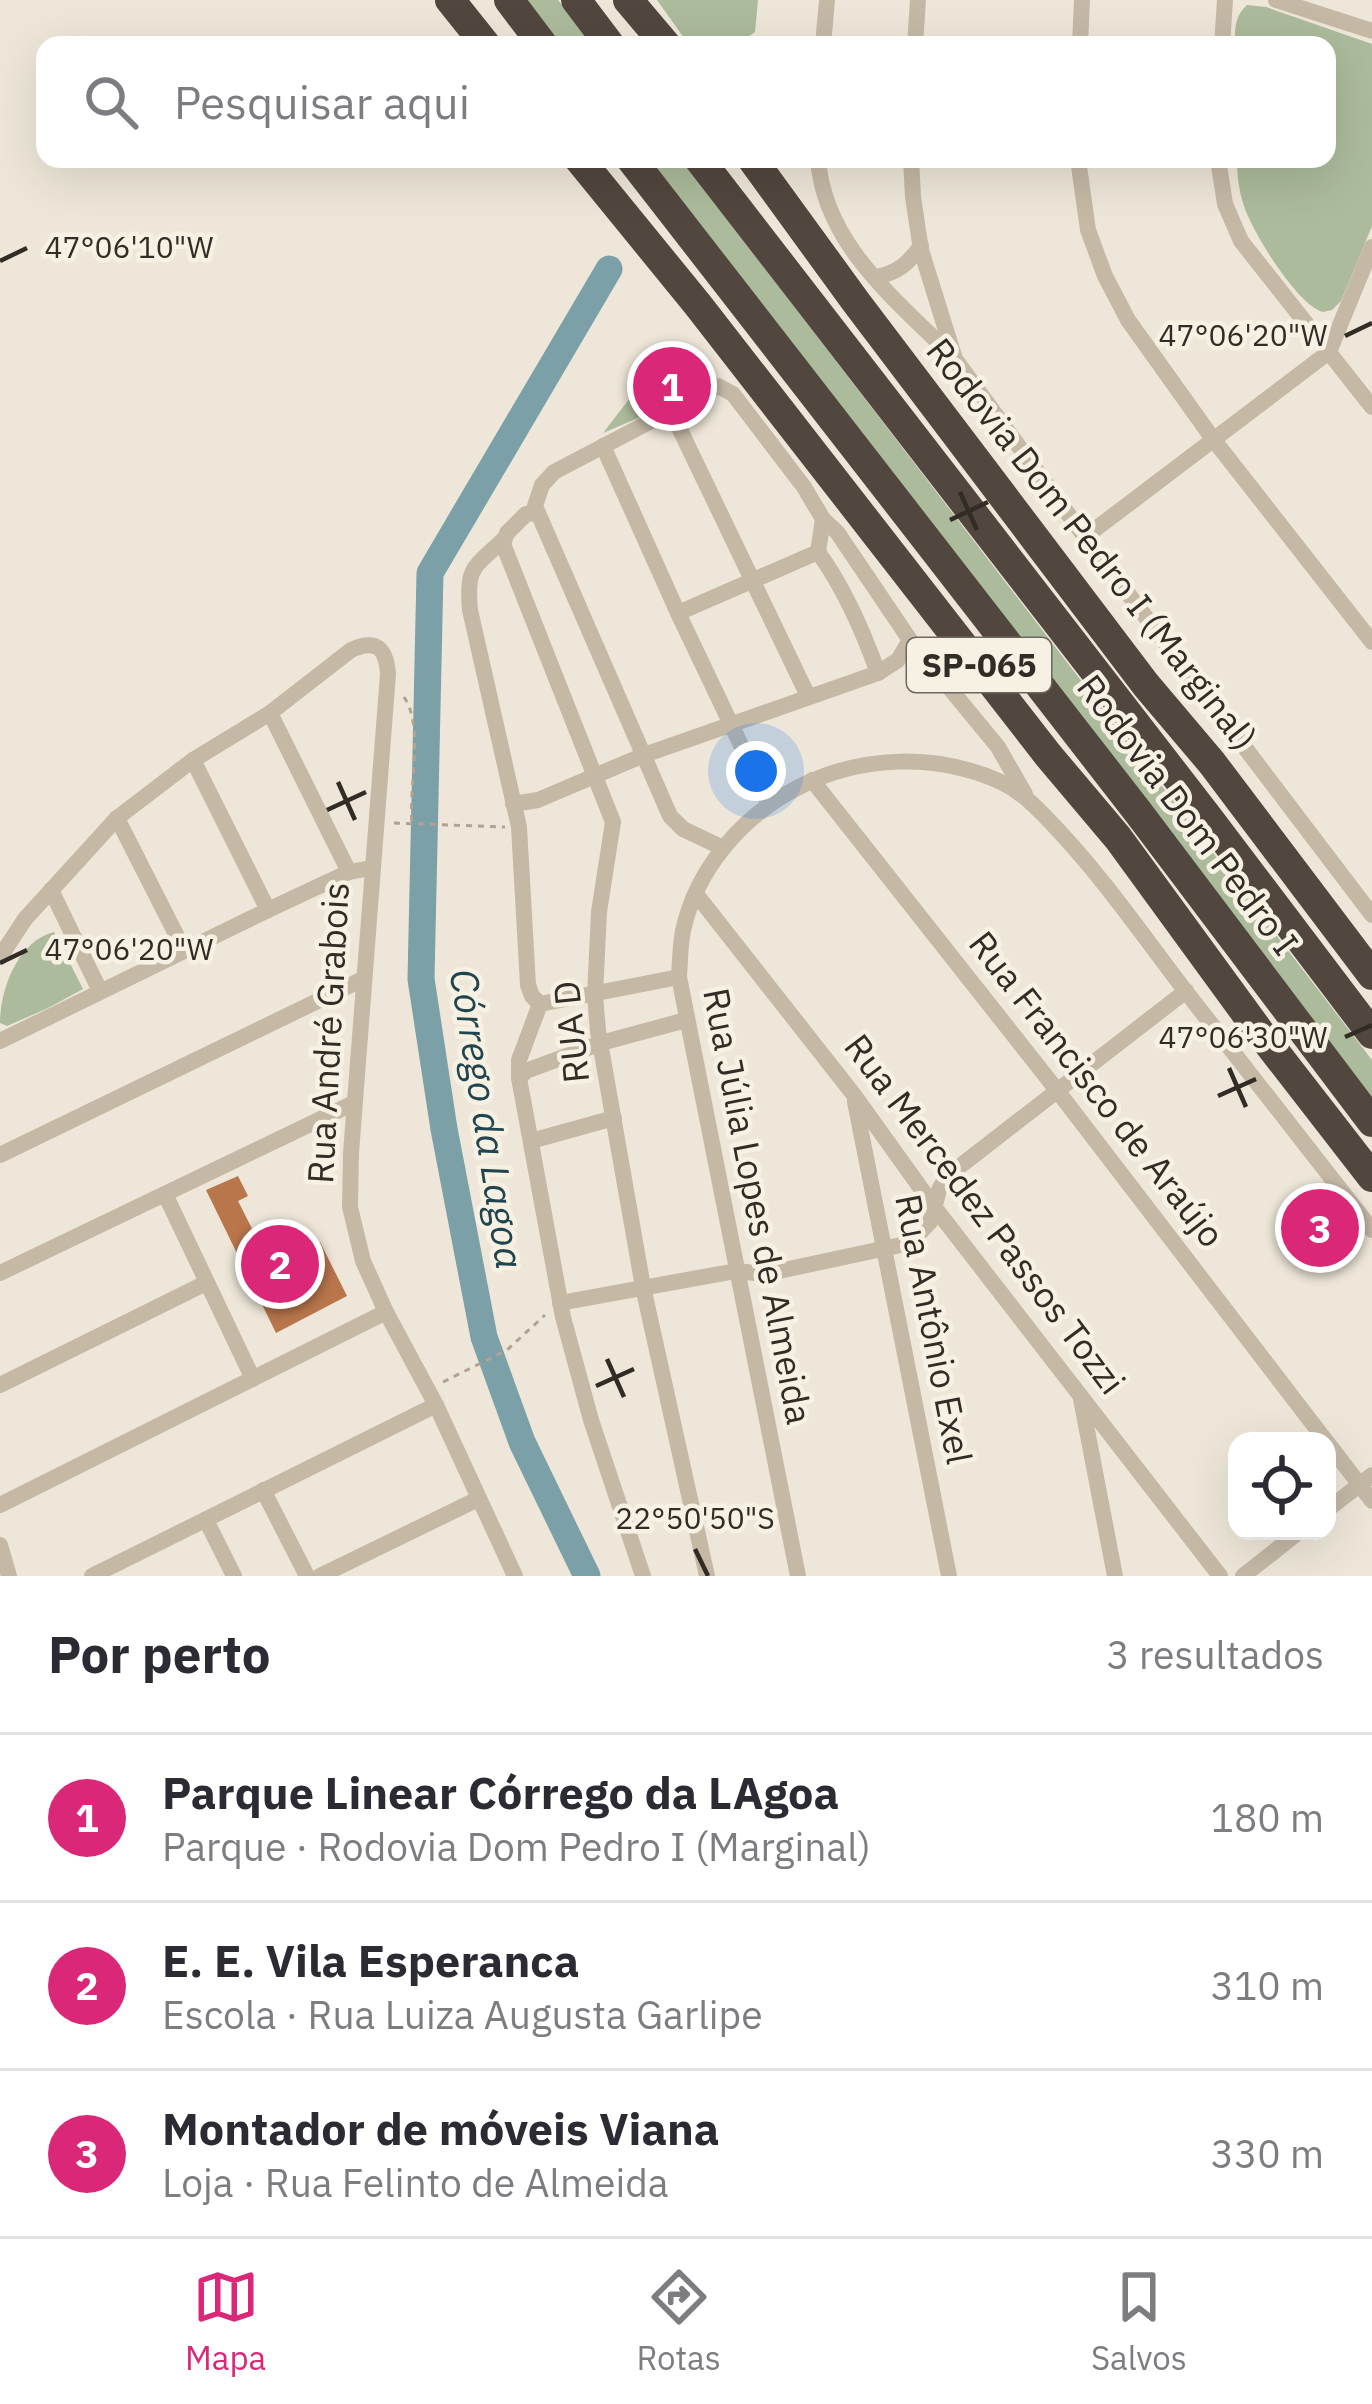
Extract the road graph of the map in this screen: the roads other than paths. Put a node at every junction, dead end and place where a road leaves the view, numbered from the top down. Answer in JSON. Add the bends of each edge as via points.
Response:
{"nodes":[{"id":1,"x":454,"y":0,"type":"edge"},
{"id":2,"x":509,"y":0,"type":"edge"},
{"id":3,"x":576,"y":0,"type":"edge"},
{"id":4,"x":632,"y":0,"type":"edge"},
{"id":5,"x":826,"y":0,"type":"edge"},
{"id":6,"x":918,"y":0,"type":"edge"},
{"id":7,"x":1082,"y":0,"type":"edge"},
{"id":8,"x":1225,"y":0,"type":"edge"},
{"id":9,"x":1276,"y":0,"type":"edge"},
{"id":10,"x":1372,"y":31,"type":"edge"},
{"id":11,"x":480,"y":36,"type":"edge"},
{"id":12,"x":536,"y":36,"type":"edge"},
{"id":13,"x":603,"y":36,"type":"edge"},
{"id":14,"x":661,"y":36,"type":"edge"},
{"id":15,"x":824,"y":36,"type":"edge"},
{"id":16,"x":916,"y":36,"type":"edge"},
{"id":17,"x":1080,"y":36,"type":"edge"},
{"id":18,"x":1223,"y":36,"type":"edge"},
{"id":19,"x":586,"y":168,"type":"edge"},
{"id":20,"x":638,"y":168,"type":"edge"},
{"id":21,"x":706,"y":168,"type":"edge"},
{"id":22,"x":759,"y":168,"type":"edge"},
{"id":23,"x":819,"y":168,"type":"edge"},
{"id":24,"x":911,"y":168,"type":"edge"},
{"id":25,"x":1079,"y":168,"type":"edge"},
{"id":26,"x":1219,"y":168,"type":"edge"},
{"id":27,"x":921,"y":246,"type":"junction"},
{"id":28,"x":1372,"y":247,"type":"edge"},
{"id":29,"x":876,"y":278,"type":"junction"},
{"id":30,"x":1344,"y":315,"type":"junction"},
{"id":31,"x":1311,"y":329,"type":"junction"},
{"id":32,"x":1329,"y":352,"type":"junction"},
{"id":33,"x":955,"y":358,"type":"junction"},
{"id":34,"x":1372,"y":407,"type":"edge"},
{"id":35,"x":673,"y":412,"type":"junction"},
{"id":36,"x":1213,"y":439,"type":"junction"},
{"id":37,"x":603,"y":446,"type":"junction"},
{"id":38,"x":538,"y":513,"type":"junction"},
{"id":39,"x":823,"y":519,"type":"junction"},
{"id":40,"x":1085,"y":537,"type":"junction"},
{"id":41,"x":504,"y":539,"type":"junction"},
{"id":42,"x":818,"y":552,"type":"junction"},
{"id":43,"x":751,"y":580,"type":"junction"},
{"id":44,"x":678,"y":613,"type":"junction"},
{"id":45,"x":910,"y":640,"type":"junction"},
{"id":46,"x":1372,"y":642,"type":"edge"},
{"id":47,"x":878,"y":673,"type":"junction"},
{"id":48,"x":808,"y":696,"type":"junction"},
{"id":49,"x":269,"y":713,"type":"junction"},
{"id":50,"x":730,"y":725,"type":"junction"},
{"id":51,"x":990,"y":737,"type":"junction"},
{"id":52,"x":644,"y":755,"type":"junction"},
{"id":53,"x":193,"y":760,"type":"junction"},
{"id":54,"x":977,"y":774,"type":"junction"},
{"id":55,"x":597,"y":776,"type":"junction"},
{"id":56,"x":812,"y":780,"type":"junction"},
{"id":57,"x":1028,"y":799,"type":"junction"},
{"id":58,"x":513,"y":804,"type":"junction"},
{"id":59,"x":769,"y":804,"type":"junction"},
{"id":60,"x":117,"y":818,"type":"junction"},
{"id":61,"x":723,"y":848,"type":"junction"},
{"id":62,"x":371,"y":868,"type":"junction"},
{"id":63,"x":349,"y":872,"type":"junction"},
{"id":64,"x":51,"y":890,"type":"junction"},
{"id":65,"x":696,"y":894,"type":"junction"},
{"id":66,"x":268,"y":910,"type":"junction"},
{"id":67,"x":1372,"y":915,"type":"edge"},
{"id":68,"x":184,"y":950,"type":"junction"},
{"id":69,"x":0,"y":956,"type":"edge"},
{"id":70,"x":1372,"y":975,"type":"edge"},
{"id":71,"x":679,"y":977,"type":"junction"},
{"id":72,"x":363,"y":980,"type":"junction"},
{"id":73,"x":100,"y":991,"type":"junction"},
{"id":74,"x":1186,"y":991,"type":"junction"},
{"id":75,"x":595,"y":994,"type":"junction"},
{"id":76,"x":539,"y":1004,"type":"junction"},
{"id":77,"x":686,"y":1020,"type":"junction"},
{"id":78,"x":1372,"y":1034,"type":"edge"},
{"id":79,"x":0,"y":1041,"type":"edge"},
{"id":80,"x":601,"y":1043,"type":"junction"},
{"id":81,"x":519,"y":1078,"type":"junction"},
{"id":82,"x":1056,"y":1089,"type":"junction"},
{"id":83,"x":854,"y":1095,"type":"junction"},
{"id":84,"x":354,"y":1103,"type":"junction"},
{"id":85,"x":614,"y":1118,"type":"junction"},
{"id":86,"x":1372,"y":1122,"type":"edge"},
{"id":87,"x":531,"y":1141,"type":"junction"},
{"id":88,"x":0,"y":1155,"type":"edge"},
{"id":89,"x":1372,"y":1177,"type":"edge"},
{"id":90,"x":165,"y":1194,"type":"junction"},
{"id":91,"x":935,"y":1208,"type":"junction"},
{"id":92,"x":1372,"y":1230,"type":"edge"},
{"id":93,"x":884,"y":1249,"type":"junction"},
{"id":94,"x":736,"y":1271,"type":"junction"},
{"id":95,"x":0,"y":1273,"type":"edge"},
{"id":96,"x":206,"y":1283,"type":"junction"},
{"id":97,"x":643,"y":1287,"type":"junction"},
{"id":98,"x":560,"y":1303,"type":"junction"},
{"id":99,"x":386,"y":1312,"type":"junction"},
{"id":100,"x":253,"y":1379,"type":"junction"},
{"id":101,"x":0,"y":1385,"type":"edge"},
{"id":102,"x":1079,"y":1392,"type":"junction"},
{"id":103,"x":432,"y":1397,"type":"junction"},
{"id":104,"x":1320,"y":1432,"type":"edge"},
{"id":105,"x":1119,"y":1444,"type":"junction"},
{"id":106,"x":1336,"y":1450,"type":"edge"},
{"id":107,"x":1091,"y":1452,"type":"junction"},
{"id":108,"x":1366,"y":1480,"type":"edge"},
{"id":109,"x":263,"y":1490,"type":"junction"},
{"id":110,"x":478,"y":1499,"type":"junction"},
{"id":111,"x":1372,"y":1501,"type":"edge"},
{"id":112,"x":1336,"y":1503,"type":"edge"},
{"id":113,"x":0,"y":1505,"type":"edge"},
{"id":114,"x":206,"y":1520,"type":"junction"},
{"id":115,"x":1289,"y":1540,"type":"edge"},
{"id":116,"x":0,"y":1545,"type":"edge"},
{"id":117,"x":9,"y":1576,"type":"edge"},
{"id":118,"x":92,"y":1576,"type":"edge"},
{"id":119,"x":234,"y":1576,"type":"edge"},
{"id":120,"x":307,"y":1576,"type":"edge"},
{"id":121,"x":320,"y":1576,"type":"edge"},
{"id":122,"x":515,"y":1576,"type":"edge"},
{"id":123,"x":643,"y":1576,"type":"edge"},
{"id":124,"x":706,"y":1576,"type":"edge"},
{"id":125,"x":798,"y":1576,"type":"edge"},
{"id":126,"x":950,"y":1576,"type":"edge"},
{"id":127,"x":1115,"y":1576,"type":"edge"},
{"id":128,"x":1220,"y":1576,"type":"edge"},
{"id":129,"x":1243,"y":1576,"type":"edge"}],
"edges":[{"from":1,"to":11,"type":"highway"},
{"from":2,"to":12,"type":"highway"},
{"from":3,"to":13,"type":"highway"},
{"from":4,"to":14,"type":"highway"},
{"from":5,"to":15,"type":"street"},
{"from":6,"to":16,"type":"street"},
{"from":7,"to":17,"type":"street"},
{"from":8,"to":18,"type":"street"},
{"from":9,"to":10,"type":"street"},
{"from":19,"to":89,"type":"highway","number":"SP-065","via":[[1118,838]]},
{"from":20,"to":86,"type":"highway","name":"Rodovia Dom Pedro I","number":"SP-065"},
{"from":21,"to":78,"type":"highway","name":"Rodovia Dom Pedro I","number":"SP-065"},
{"from":22,"to":70,"type":"highway","name":"Rodovia Dom Pedro I (Marginal)","number":"SP-065"},
{"from":23,"to":29,"type":"street","via":[[832,221]]},
{"from":24,"to":27,"type":"street"},
{"from":25,"to":36,"type":"street","via":[[1105,276]]},
{"from":26,"to":31,"type":"street","via":[[1241,241]]},
{"from":27,"to":29,"type":"street","via":[[904,266]]},
{"from":27,"to":33,"type":"street"},
{"from":28,"to":30,"type":"street"},
{"from":29,"to":33,"type":"street"},
{"from":30,"to":31,"type":"street"},
{"from":30,"to":32,"type":"street"},
{"from":31,"to":32,"type":"street"},
{"from":32,"to":34,"type":"street"},
{"from":32,"to":36,"type":"street"},
{"from":33,"to":40,"type":"street"},
{"from":35,"to":37,"type":"street"},
{"from":35,"to":39,"type":"street","via":[[725,388]]},
{"from":35,"to":43,"type":"street"},
{"from":36,"to":40,"type":"street"},
{"from":36,"to":46,"type":"street"},
{"from":37,"to":38,"type":"street","via":[[554,472],[542,485]]},
{"from":37,"to":44,"type":"street"},
{"from":38,"to":41,"type":"street","via":[[526,514]]},
{"from":38,"to":52,"type":"street"},
{"from":39,"to":42,"type":"street"},
{"from":39,"to":45,"type":"street"},
{"from":40,"to":67,"type":"street"},
{"from":41,"to":55,"type":"street","name":"RUA D"},
{"from":41,"to":58,"type":"street","via":[[467,585]]},
{"from":42,"to":43,"type":"street"},
{"from":42,"to":47,"type":"street"},
{"from":43,"to":44,"type":"street"},
{"from":43,"to":48,"type":"street"},
{"from":44,"to":50,"type":"street"},
{"from":45,"to":47,"type":"street"},
{"from":45,"to":51,"type":"street"},
{"from":47,"to":48,"type":"street"},
{"from":48,"to":50,"type":"street"},
{"from":49,"to":53,"type":"street"},
{"from":49,"to":62,"type":"street","name":"Rua André Grabois","via":[[351,650],[364,644],[382,651],[388,674]]},
{"from":49,"to":63,"type":"street"},
{"from":50,"to":52,"type":"street"},
{"from":50,"to":59,"type":"street"},
{"from":51,"to":54,"type":"street","via":[[994,755]]},
{"from":51,"to":57,"type":"street"},
{"from":52,"to":55,"type":"street"},
{"from":52,"to":61,"type":"street","via":[[675,824]]},
{"from":53,"to":60,"type":"street"},
{"from":53,"to":66,"type":"street"},
{"from":54,"to":56,"type":"street","name":"Rua Júlia Lopes de Almeida","via":[[904,761]]},
{"from":54,"to":57,"type":"street","name":"Rua Júlia Lopes de Almeida"},
{"from":55,"to":58,"type":"street"},
{"from":55,"to":75,"type":"street","name":"RUA D","via":[[614,822]]},
{"from":56,"to":59,"type":"street","name":"Rua Júlia Lopes de Almeida"},
{"from":56,"to":82,"type":"street","name":"Rua Francisco de Araújo"},
{"from":57,"to":74,"type":"street"},
{"from":58,"to":76,"type":"street","via":[[528,986]]},
{"from":59,"to":61,"type":"street","name":"Rua Júlia Lopes de Almeida"},
{"from":60,"to":64,"type":"street"},
{"from":60,"to":68,"type":"street"},
{"from":61,"to":65,"type":"street","name":"Rua Júlia Lopes de Almeida"},
{"from":62,"to":63,"type":"street"},
{"from":62,"to":72,"type":"street","name":"Rua André Grabois"},
{"from":63,"to":66,"type":"street"},
{"from":64,"to":69,"type":"street"},
{"from":64,"to":73,"type":"street"},
{"from":65,"to":71,"type":"street","name":"Rua Júlia Lopes de Almeida"},
{"from":65,"to":83,"type":"street","name":"Rua Mercedez Passos Tozzi"},
{"from":66,"to":68,"type":"street"},
{"from":68,"to":73,"type":"street"},
{"from":71,"to":75,"type":"street"},
{"from":71,"to":77,"type":"street","name":"Rua Júlia Lopes de Almeida"},
{"from":72,"to":84,"type":"street","name":"Rua André Grabois"},
{"from":72,"to":88,"type":"street"},
{"from":73,"to":79,"type":"street"},
{"from":74,"to":82,"type":"street"},
{"from":74,"to":92,"type":"street"},
{"from":75,"to":76,"type":"street"},
{"from":75,"to":80,"type":"street","name":"RUA D"},
{"from":76,"to":81,"type":"street"},
{"from":77,"to":80,"type":"street"},
{"from":77,"to":94,"type":"street","name":"Rua Júlia Lopes de Almeida"},
{"from":80,"to":81,"type":"street"},
{"from":80,"to":85,"type":"street","name":"RUA D"},
{"from":81,"to":87,"type":"street"},
{"from":82,"to":91,"type":"street","via":[[946,1177]]},
{"from":82,"to":104,"type":"street","name":"Rua Francisco de Araújo"},
{"from":83,"to":91,"type":"street","name":"Rua Mercedez Passos Tozzi"},
{"from":83,"to":93,"type":"street","name":"Rua Antônio Exel"},
{"from":84,"to":90,"type":"street"},
{"from":84,"to":99,"type":"street","name":"Rua André Grabois","via":[[350,1207]]},
{"from":85,"to":87,"type":"street"},
{"from":85,"to":97,"type":"street","name":"RUA D"},
{"from":87,"to":98,"type":"street"},
{"from":90,"to":95,"type":"street"},
{"from":90,"to":96,"type":"street"},
{"from":91,"to":93,"type":"street","via":[[917,1238]]},
{"from":91,"to":102,"type":"street","name":"Rua Mercedez Passos Tozzi"},
{"from":93,"to":94,"type":"street","via":[[765,1274]]},
{"from":93,"to":126,"type":"street","name":"Rua Antônio Exel"},
{"from":94,"to":97,"type":"street"},
{"from":94,"to":125,"type":"street","name":"Rua Júlia Lopes de Almeida"},
{"from":96,"to":100,"type":"street"},
{"from":96,"to":101,"type":"street"},
{"from":97,"to":98,"type":"street"},
{"from":97,"to":124,"type":"street","name":"RUA D"},
{"from":98,"to":123,"type":"street"},
{"from":99,"to":100,"type":"street"},
{"from":99,"to":103,"type":"street","name":"Rua André Grabois"},
{"from":100,"to":113,"type":"street"},
{"from":102,"to":105,"type":"street","name":"Rua Mercedez Passos Tozzi"},
{"from":102,"to":107,"type":"street"},
{"from":103,"to":109,"type":"street"},
{"from":103,"to":110,"type":"street","name":"Rua André Grabois"},
{"from":105,"to":107,"type":"street"},
{"from":105,"to":128,"type":"street","name":"Rua Mercedez Passos Tozzi"},
{"from":106,"to":108,"type":"street","name":"Rua Francisco de Araújo"},
{"from":107,"to":127,"type":"street"},
{"from":108,"to":111,"type":"street","name":"Rua Francisco de Araújo"},
{"from":108,"to":112,"type":"street"},
{"from":109,"to":114,"type":"street"},
{"from":109,"to":120,"type":"street"},
{"from":110,"to":121,"type":"street"},
{"from":110,"to":122,"type":"street","name":"Rua André Grabois"},
{"from":114,"to":118,"type":"street"},
{"from":114,"to":119,"type":"street"},
{"from":115,"to":129,"type":"street"},
{"from":116,"to":117,"type":"street"}]}
